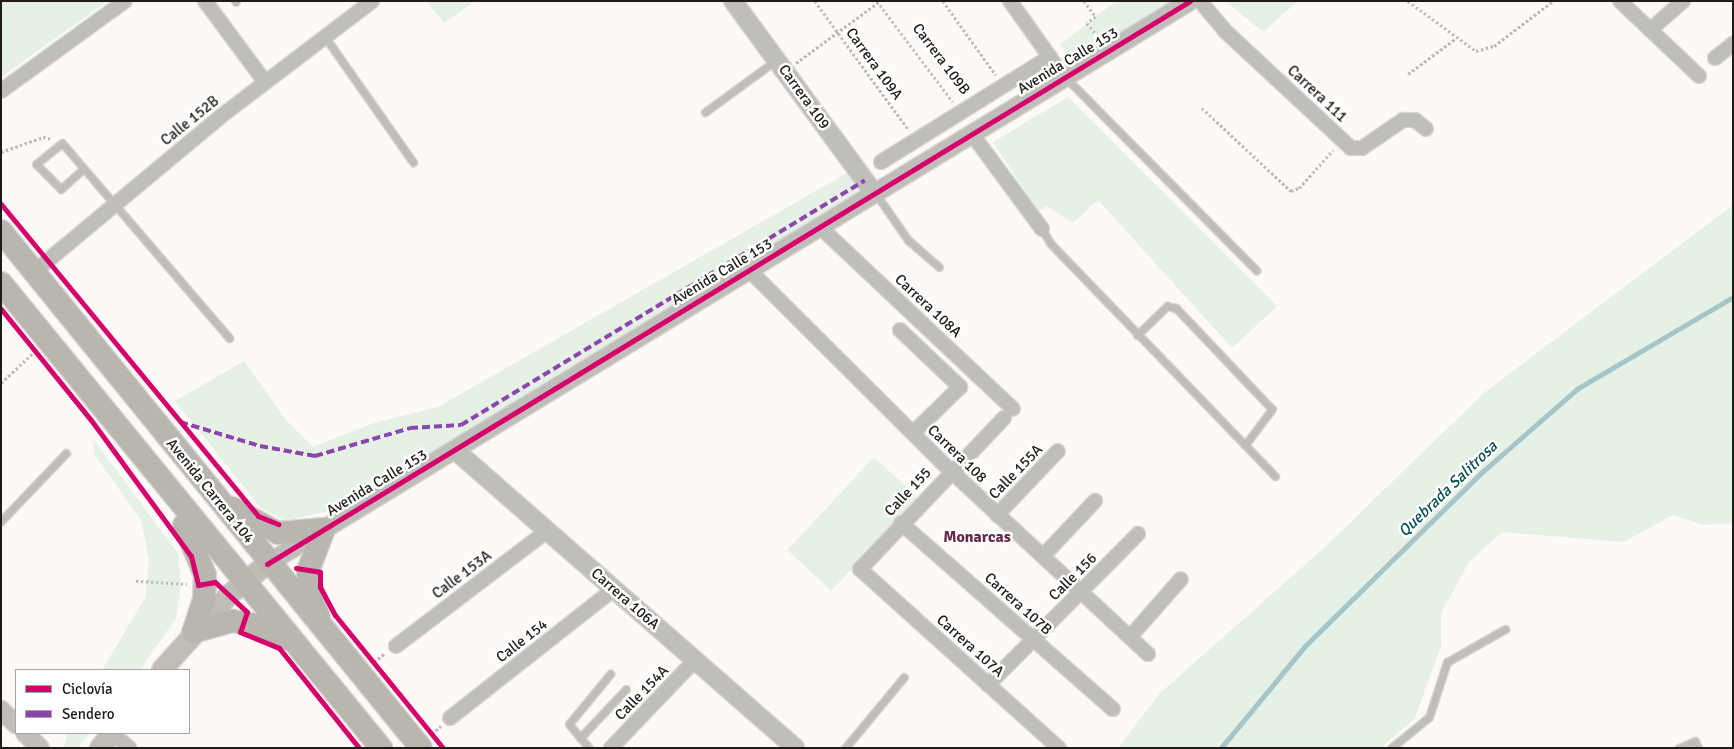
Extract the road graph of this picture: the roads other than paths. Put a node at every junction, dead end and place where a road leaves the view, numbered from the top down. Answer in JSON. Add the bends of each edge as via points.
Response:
{"nodes":[{"id":1,"x":125,"y":1,"type":"edge"},
{"id":2,"x":205,"y":1,"type":"edge"},
{"id":3,"x":372,"y":1,"type":"edge"},
{"id":4,"x":733,"y":1,"type":"edge"},
{"id":5,"x":1010,"y":1,"type":"edge"},
{"id":6,"x":1190,"y":1,"type":"edge"},
{"id":7,"x":1200,"y":1,"type":"edge"},
{"id":8,"x":1620,"y":1,"type":"edge"},
{"id":9,"x":1683,"y":1,"type":"edge"},
{"id":10,"x":1650,"y":30,"type":"junction"},
{"id":11,"x":325,"y":37,"type":"junction"},
{"id":12,"x":1733,"y":44,"type":"edge"},
{"id":13,"x":1050,"y":57,"type":"junction"},
{"id":14,"x":1715,"y":58,"type":"dead end"},
{"id":15,"x":781,"y":66,"type":"junction"},
{"id":16,"x":1698,"y":75,"type":"dead end"},
{"id":17,"x":1064,"y":77,"type":"junction"},
{"id":18,"x":265,"y":82,"type":"junction"},
{"id":19,"x":1,"y":91,"type":"edge"},
{"id":20,"x":705,"y":112,"type":"dead end"},
{"id":21,"x":1426,"y":129,"type":"dead end"},
{"id":22,"x":972,"y":134,"type":"junction"},
{"id":23,"x":413,"y":162,"type":"dead end"},
{"id":24,"x":881,"y":162,"type":"dead end"},
{"id":25,"x":83,"y":169,"type":"junction"},
{"id":26,"x":874,"y":193,"type":"junction"},
{"id":27,"x":113,"y":206,"type":"junction"},
{"id":28,"x":820,"y":227,"type":"junction"},
{"id":29,"x":1042,"y":229,"type":"joint"},
{"id":30,"x":1,"y":231,"type":"edge"},
{"id":31,"x":939,"y":267,"type":"dead end"},
{"id":32,"x":749,"y":270,"type":"junction"},
{"id":33,"x":1256,"y":270,"type":"dead end"},
{"id":34,"x":34,"y":272,"type":"junction"},
{"id":35,"x":1,"y":283,"type":"edge"},
{"id":36,"x":900,"y":330,"type":"dead end"},
{"id":37,"x":1137,"y":335,"type":"junction"},
{"id":38,"x":229,"y":338,"type":"dead end"},
{"id":39,"x":1008,"y":413,"type":"joint"},
{"id":40,"x":913,"y":433,"type":"junction"},
{"id":41,"x":1245,"y":445,"type":"junction"},
{"id":42,"x":455,"y":450,"type":"junction"},
{"id":43,"x":1058,"y":451,"type":"dead end"},
{"id":44,"x":66,"y":453,"type":"dead end"},
{"id":45,"x":951,"y":471,"type":"junction"},
{"id":46,"x":1275,"y":476,"type":"dead end"},
{"id":47,"x":159,"y":478,"type":"junction"},
{"id":48,"x":212,"y":491,"type":"junction"},
{"id":49,"x":1096,"y":501,"type":"dead end"},
{"id":50,"x":997,"y":515,"type":"junction"},
{"id":51,"x":1,"y":521,"type":"edge"},
{"id":52,"x":902,"y":523,"type":"junction"},
{"id":53,"x":324,"y":529,"type":"junction"},
{"id":54,"x":547,"y":531,"type":"junction"},
{"id":55,"x":1138,"y":534,"type":"dead end"},
{"id":56,"x":1043,"y":556,"type":"junction"},
{"id":57,"x":267,"y":564,"type":"junction"},
{"id":58,"x":860,"y":569,"type":"joint"},
{"id":59,"x":1181,"y":579,"type":"dead end"},
{"id":60,"x":243,"y":582,"type":"junction"},
{"id":61,"x":614,"y":589,"type":"junction"},
{"id":62,"x":1081,"y":593,"type":"junction"},
{"id":63,"x":1505,"y":629,"type":"dead end"},
{"id":64,"x":193,"y":632,"type":"junction"},
{"id":65,"x":325,"y":632,"type":"junction"},
{"id":66,"x":1130,"y":637,"type":"junction"},
{"id":67,"x":1032,"y":638,"type":"junction"},
{"id":68,"x":294,"y":643,"type":"junction"},
{"id":69,"x":396,"y":646,"type":"dead end"},
{"id":70,"x":1148,"y":654,"type":"dead end"},
{"id":71,"x":695,"y":660,"type":"junction"},
{"id":72,"x":163,"y":669,"type":"edge"},
{"id":73,"x":610,"y":674,"type":"dead end"},
{"id":74,"x":904,"y":677,"type":"dead end"},
{"id":75,"x":988,"y":685,"type":"junction"},
{"id":76,"x":626,"y":689,"type":"dead end"},
{"id":77,"x":1113,"y":709,"type":"dead end"},
{"id":78,"x":1,"y":710,"type":"edge"},
{"id":79,"x":450,"y":718,"type":"dead end"},
{"id":80,"x":15,"y":723,"type":"edge"},
{"id":81,"x":111,"y":734,"type":"edge"},
{"id":82,"x":113,"y":734,"type":"edge"},
{"id":83,"x":428,"y":738,"type":"edge"},
{"id":84,"x":580,"y":738,"type":"junction"},
{"id":85,"x":100,"y":748,"type":"edge"},
{"id":86,"x":129,"y":748,"type":"edge"},
{"id":87,"x":381,"y":748,"type":"edge"},
{"id":88,"x":590,"y":748,"type":"edge"},
{"id":89,"x":611,"y":748,"type":"edge"},
{"id":90,"x":795,"y":748,"type":"edge"},
{"id":91,"x":845,"y":748,"type":"edge"},
{"id":92,"x":1059,"y":748,"type":"edge"},
{"id":93,"x":1391,"y":748,"type":"edge"},
{"id":94,"x":1679,"y":748,"type":"edge"},
{"id":95,"x":1698,"y":748,"type":"edge"}],
"edges":[{"from":1,"to":19,"type":"street"},
{"from":2,"to":18,"type":"street"},
{"from":3,"to":11,"type":"street","name":"Calle 152B"},
{"from":4,"to":15,"type":"street","name":"Carrera 109"},
{"from":5,"to":13,"type":"street"},
{"from":6,"to":17,"type":"street","name":"Avenida Calle 153"},
{"from":7,"to":21,"type":"street","name":"Carrera 111","via":[[1224,30],[1351,148],[1362,148],[1410,119]]},
{"from":8,"to":10,"type":"street"},
{"from":9,"to":10,"type":"street"},
{"from":10,"to":16,"type":"street"},
{"from":11,"to":18,"type":"street","name":"Calle 152B"},
{"from":11,"to":23,"type":"lane"},
{"from":12,"to":14,"type":"street"},
{"from":13,"to":17,"type":"street"},
{"from":13,"to":24,"type":"street","name":"Avenida Calle 153"},
{"from":15,"to":20,"type":"lane"},
{"from":15,"to":26,"type":"street","name":"Carrera 109"},
{"from":17,"to":22,"type":"street","name":"Avenida Calle 153"},
{"from":17,"to":33,"type":"lane"},
{"from":18,"to":27,"type":"street","name":"Calle 152B"},
{"from":22,"to":26,"type":"street","name":"Avenida Calle 153"},
{"from":22,"to":29,"type":"street"},
{"from":25,"to":25,"type":"lane","via":[[61,189],[54,186],[36,164],[62,143]]},
{"from":25,"to":27,"type":"lane"},
{"from":26,"to":28,"type":"street","name":"Avenida Calle 153"},
{"from":26,"to":31,"type":"lane","via":[[908,240]]},
{"from":27,"to":34,"type":"street","name":"Calle 152B"},
{"from":27,"to":38,"type":"lane"},
{"from":28,"to":32,"type":"street","name":"Avenida Calle 153"},
{"from":28,"to":39,"type":"street","name":"Carrera 108A"},
{"from":29,"to":37,"type":"lane"},
{"from":30,"to":34,"type":"main road","name":"Avenida Carrera 104"},
{"from":32,"to":40,"type":"street","name":"Carrera 108"},
{"from":32,"to":42,"type":"street","name":"Avenida Calle 153"},
{"from":34,"to":48,"type":"main road","name":"Avenida Carrera 104"},
{"from":35,"to":47,"type":"main road"},
{"from":36,"to":40,"type":"street","via":[[960,387]]},
{"from":37,"to":41,"type":"lane"},
{"from":37,"to":41,"type":"lane","via":[[1168,306],[1182,315],[1272,409]]},
{"from":39,"to":45,"type":"street","name":"Calle 155"},
{"from":40,"to":45,"type":"street","name":"Carrera 108"},
{"from":41,"to":46,"type":"lane"},
{"from":42,"to":53,"type":"street","name":"Avenida Calle 153"},
{"from":42,"to":54,"type":"street","name":"Carrera 106A"},
{"from":43,"to":50,"type":"street","name":"Calle 155A"},
{"from":44,"to":51,"type":"lane"},
{"from":45,"to":50,"type":"street","name":"Carrera 108"},
{"from":45,"to":52,"type":"street","name":"Calle 155"},
{"from":47,"to":60,"type":"main road"},
{"from":47,"to":64,"type":"main road","via":[[199,555],[202,584]]},
{"from":48,"to":53,"type":"main road","via":[[270,530],[288,534]]},
{"from":48,"to":57,"type":"main road","name":"Avenida Carrera 104"},
{"from":49,"to":56,"type":"street"},
{"from":50,"to":56,"type":"street","name":"Carrera 108"},
{"from":52,"to":58,"type":"street","name":"Calle 155"},
{"from":52,"to":67,"type":"street","name":"Carrera 107B"},
{"from":53,"to":57,"type":"street","name":"Avenida Calle 153"},
{"from":53,"to":65,"type":"main road","via":[[307,580]]},
{"from":54,"to":61,"type":"street","name":"Carrera 106A"},
{"from":54,"to":69,"type":"street","name":"Calle 153A"},
{"from":55,"to":62,"type":"street","name":"Calle 156"},
{"from":56,"to":62,"type":"street","name":"Carrera 108"},
{"from":57,"to":60,"type":"main road","name":"Avenida Calle 153"},
{"from":57,"to":65,"type":"main road","name":"Avenida Carrera 104"},
{"from":58,"to":75,"type":"street","name":"Carrera 107A"},
{"from":59,"to":66,"type":"street"},
{"from":60,"to":64,"type":"main road","name":"Avenida Calle 153"},
{"from":60,"to":68,"type":"main road"},
{"from":61,"to":71,"type":"street","name":"Carrera 106A"},
{"from":61,"to":79,"type":"street","name":"Calle 154"},
{"from":62,"to":66,"type":"street","name":"Carrera 108"},
{"from":62,"to":67,"type":"street","name":"Calle 156"},
{"from":63,"to":93,"type":"lane","via":[[1447,662],[1429,717]]},
{"from":64,"to":68,"type":"main road","via":[[232,621],[256,625]]},
{"from":64,"to":72,"type":"main road","name":"Avenida Calle 153"},
{"from":65,"to":83,"type":"main road","name":"Avenida Carrera 104"},
{"from":66,"to":70,"type":"street","name":"Carrera 108"},
{"from":67,"to":75,"type":"street","name":"Calle 156"},
{"from":67,"to":77,"type":"street","name":"Carrera 107B"},
{"from":68,"to":87,"type":"main road"},
{"from":71,"to":89,"type":"street","name":"Calle 154A"},
{"from":71,"to":90,"type":"street","name":"Carrera 106A"},
{"from":73,"to":84,"type":"lane","via":[[570,720],[569,727]]},
{"from":74,"to":91,"type":"lane"},
{"from":75,"to":92,"type":"street","name":"Carrera 107A"},
{"from":76,"to":84,"type":"lane"},
{"from":78,"to":80,"type":"street"},
{"from":81,"to":85,"type":"main road"},
{"from":82,"to":86,"type":"street"},
{"from":84,"to":88,"type":"lane"},
{"from":94,"to":95,"type":"lane","via":[[1695,741]]}]}
